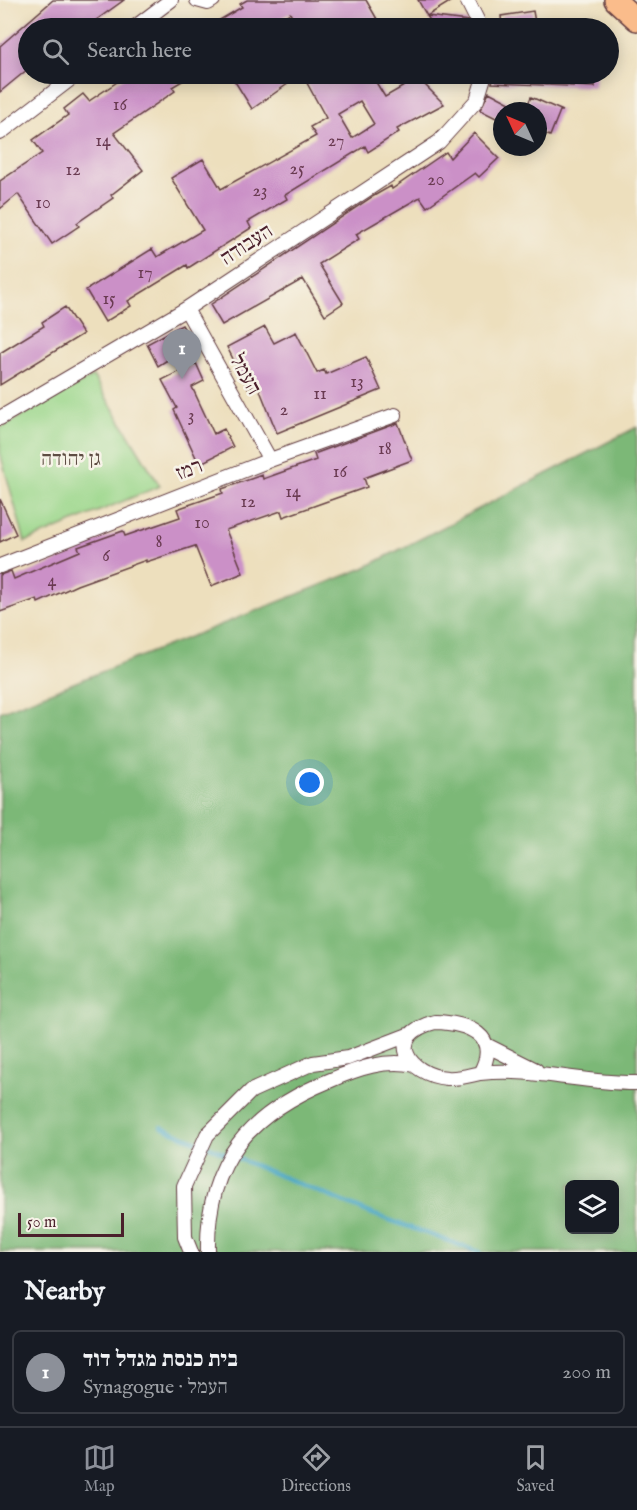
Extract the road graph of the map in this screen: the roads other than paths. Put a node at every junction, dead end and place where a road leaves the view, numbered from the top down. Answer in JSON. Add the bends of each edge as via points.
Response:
{"nodes":[{"id":1,"x":171,"y":0,"type":"edge"},
{"id":2,"x":198,"y":0,"type":"edge"},
{"id":3,"x":213,"y":0,"type":"edge"},
{"id":4,"x":467,"y":0,"type":"edge"},
{"id":5,"x":615,"y":0,"type":"edge"},
{"id":6,"x":147,"y":18,"type":"edge"},
{"id":7,"x":476,"y":18,"type":"edge"},
{"id":8,"x":637,"y":20,"type":"edge"},
{"id":9,"x":64,"y":84,"type":"edge"},
{"id":10,"x":481,"y":84,"type":"edge"},
{"id":11,"x":0,"y":134,"type":"edge"},
{"id":12,"x":186,"y":309,"type":"junction"},
{"id":13,"x":394,"y":415,"type":"dead end"},
{"id":14,"x":0,"y":418,"type":"edge"},
{"id":15,"x":270,"y":460,"type":"junction"},
{"id":16,"x":0,"y":566,"type":"edge"},
{"id":17,"x":408,"y":1035,"type":"junction"},
{"id":18,"x":488,"y":1046,"type":"junction"},
{"id":19,"x":415,"y":1065,"type":"junction"},
{"id":20,"x":480,"y":1074,"type":"junction"},
{"id":21,"x":543,"y":1074,"type":"junction"},
{"id":22,"x":637,"y":1083,"type":"edge"},
{"id":23,"x":191,"y":1252,"type":"edge"},
{"id":24,"x":208,"y":1252,"type":"edge"}],
"edges":[{"from":1,"to":6,"type":"street"},
{"from":2,"to":3,"type":"street"},
{"from":4,"to":7,"type":"street"},
{"from":5,"to":8,"type":"main road"},
{"from":9,"to":11,"type":"street"},
{"from":10,"to":12,"type":"street","name":"העבודה","via":[[477,100],[439,142]]},
{"from":12,"to":14,"type":"street","name":"העבודה"},
{"from":12,"to":15,"type":"street","name":"העמל"},
{"from":13,"to":15,"type":"street","name":"רמז"},
{"from":15,"to":16,"type":"street","name":"רמז"},
{"from":17,"to":18,"type":"street","via":[[435,1022],[453,1023],[479,1034]]},
{"from":17,"to":19,"type":"street","via":[[404,1050]]},
{"from":17,"to":23,"type":"street","via":[[348,1058],[313,1063],[243,1098],[207,1135],[184,1186],[185,1237]]},
{"from":18,"to":20,"type":"street"},
{"from":18,"to":21,"type":"street"},
{"from":19,"to":20,"type":"street","via":[[448,1078]]},
{"from":19,"to":24,"type":"street","via":[[394,1061],[355,1070],[301,1092],[267,1112],[243,1137],[221,1174],[208,1220]]},
{"from":20,"to":21,"type":"street"},
{"from":21,"to":22,"type":"street"}]}
